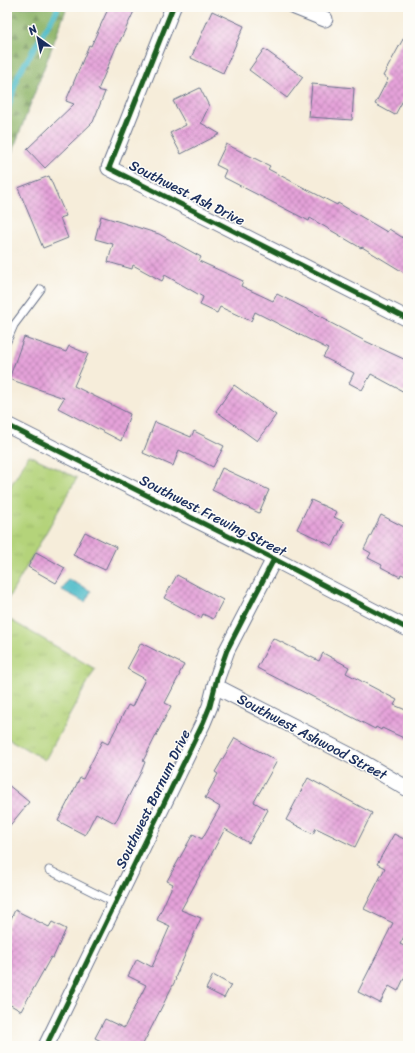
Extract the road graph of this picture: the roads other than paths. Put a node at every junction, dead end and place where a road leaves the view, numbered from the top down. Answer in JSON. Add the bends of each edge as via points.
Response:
{"nodes":[{"id":1,"x":173,"y":7,"type":"edge"},
{"id":2,"x":295,"y":7,"type":"edge"},
{"id":3,"x":325,"y":19,"type":"dead end"},
{"id":4,"x":41,"y":289,"type":"dead end"},
{"id":5,"x":408,"y":319,"type":"edge"},
{"id":6,"x":7,"y":341,"type":"edge"},
{"id":7,"x":7,"y":426,"type":"edge"},
{"id":8,"x":274,"y":559,"type":"junction"},
{"id":9,"x":408,"y":629,"type":"edge"},
{"id":10,"x":215,"y":686,"type":"junction"},
{"id":11,"x":408,"y":789,"type":"edge"},
{"id":12,"x":49,"y":870,"type":"dead end"},
{"id":13,"x":115,"y":903,"type":"junction"},
{"id":14,"x":46,"y":1046,"type":"edge"}],
"edges":[{"from":1,"to":5,"type":"street","name":"Southwest Ash Drive","via":[[109,168]]},
{"from":2,"to":3,"type":"street"},
{"from":4,"to":6,"type":"lane","via":[[14,325]]},
{"from":7,"to":8,"type":"street","name":"Southwest Frewing Street"},
{"from":8,"to":9,"type":"street","name":"Southwest Frewing Street"},
{"from":8,"to":10,"type":"street","name":"Southwest Barnum Drive","via":[[228,650]]},
{"from":10,"to":11,"type":"street","name":"Southwest Ashwood Street","via":[[355,758]]},
{"from":10,"to":13,"type":"street","name":"Southwest Barnum Drive","via":[[203,723]]},
{"from":12,"to":13,"type":"lane"},
{"from":13,"to":14,"type":"street","name":"Southwest Barnum Drive"}]}
